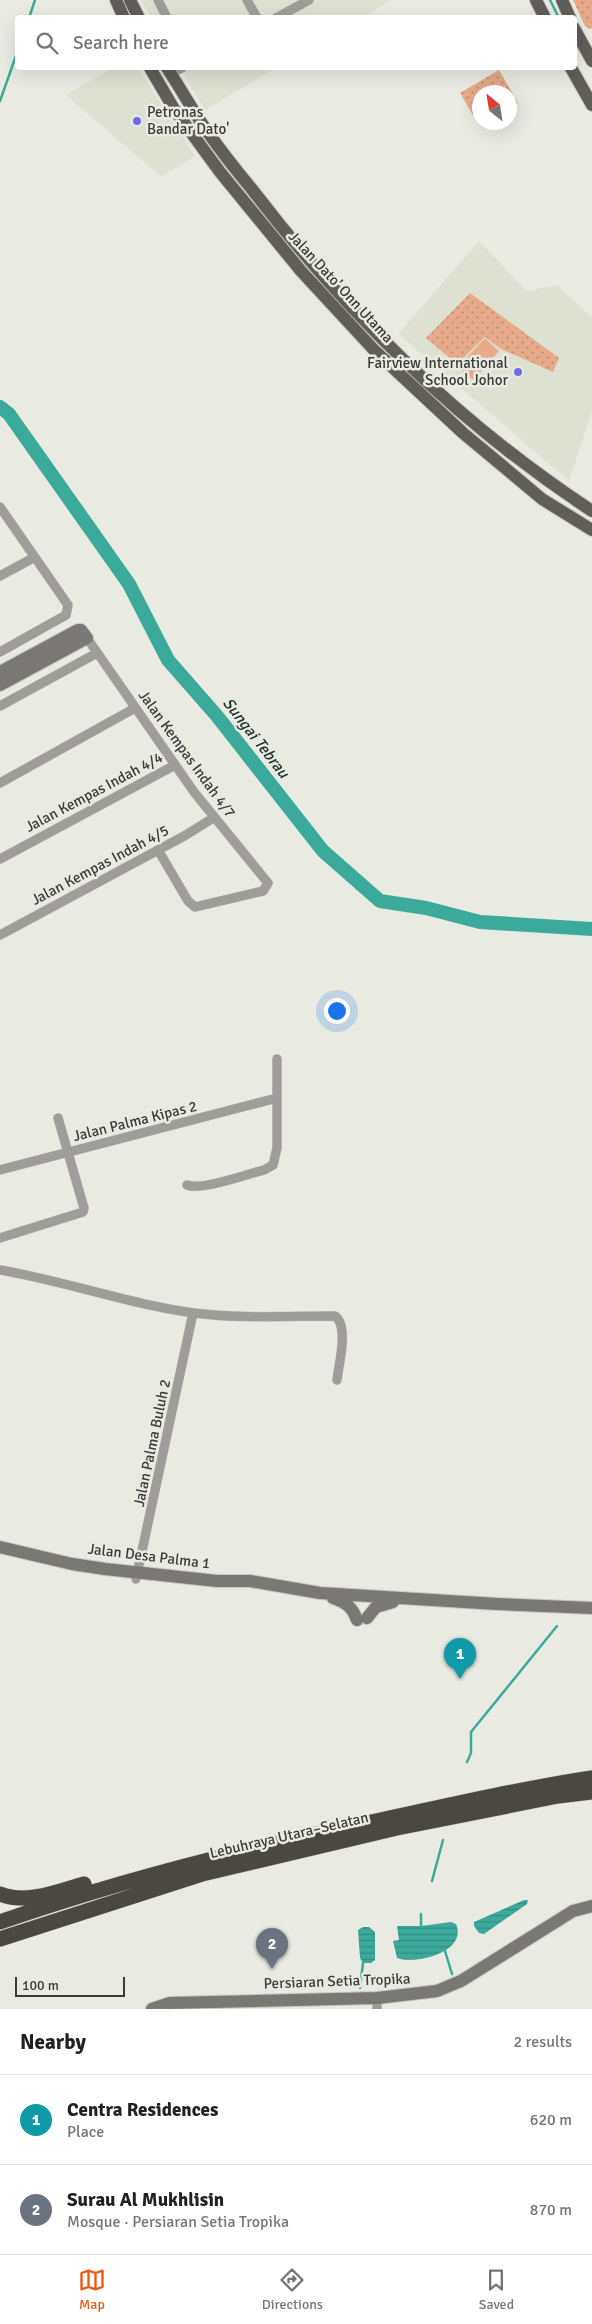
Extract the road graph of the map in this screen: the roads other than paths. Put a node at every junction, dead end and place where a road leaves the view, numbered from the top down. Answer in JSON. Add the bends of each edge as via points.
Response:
{"nodes":[{"id":1,"x":116,"y":0,"type":"edge"},
{"id":2,"x":130,"y":0,"type":"edge"},
{"id":3,"x":158,"y":0,"type":"edge"},
{"id":4,"x":247,"y":0,"type":"edge"},
{"id":5,"x":308,"y":0,"type":"edge"},
{"id":6,"x":536,"y":0,"type":"edge"},
{"id":7,"x":562,"y":0,"type":"edge"},
{"id":8,"x":123,"y":15,"type":"edge"},
{"id":9,"x":138,"y":15,"type":"edge"},
{"id":10,"x":166,"y":15,"type":"edge"},
{"id":11,"x":255,"y":15,"type":"edge"},
{"id":12,"x":281,"y":15,"type":"edge"},
{"id":13,"x":543,"y":15,"type":"edge"},
{"id":14,"x":569,"y":15,"type":"edge"},
{"id":15,"x":577,"y":34,"type":"edge"},
{"id":16,"x":592,"y":61,"type":"edge"},
{"id":17,"x":151,"y":70,"type":"edge"},
{"id":18,"x":174,"y":70,"type":"edge"},
{"id":19,"x":572,"y":70,"type":"edge"},
{"id":20,"x":592,"y":105,"type":"edge"},
{"id":21,"x":528,"y":468,"type":"junction"},
{"id":22,"x":519,"y":479,"type":"junction"},
{"id":23,"x":0,"y":507,"type":"edge"},
{"id":24,"x":592,"y":511,"type":"edge"},
{"id":25,"x":592,"y":530,"type":"edge"},
{"id":26,"x":33,"y":558,"type":"junction"},
{"id":27,"x":0,"y":576,"type":"edge"},
{"id":28,"x":87,"y":638,"type":"junction"},
{"id":29,"x":0,"y":652,"type":"edge"},
{"id":30,"x":97,"y":653,"type":"junction"},
{"id":31,"x":0,"y":672,"type":"edge"},
{"id":32,"x":0,"y":685,"type":"edge"},
{"id":33,"x":0,"y":706,"type":"edge"},
{"id":34,"x":135,"y":708,"type":"junction"},
{"id":35,"x":175,"y":764,"type":"junction"},
{"id":36,"x":0,"y":783,"type":"edge"},
{"id":37,"x":213,"y":818,"type":"junction"},
{"id":38,"x":158,"y":850,"type":"junction"},
{"id":39,"x":0,"y":859,"type":"edge"},
{"id":40,"x":0,"y":935,"type":"edge"},
{"id":41,"x":277,"y":1059,"type":"dead end"},
{"id":42,"x":277,"y":1098,"type":"junction"},
{"id":43,"x":58,"y":1118,"type":"dead end"},
{"id":44,"x":68,"y":1152,"type":"junction"},
{"id":45,"x":0,"y":1170,"type":"edge"},
{"id":46,"x":188,"y":1185,"type":"dead end"},
{"id":47,"x":0,"y":1238,"type":"edge"},
{"id":48,"x":0,"y":1270,"type":"edge"},
{"id":49,"x":193,"y":1312,"type":"junction"},
{"id":50,"x":337,"y":1380,"type":"dead end"},
{"id":51,"x":0,"y":1547,"type":"edge"},
{"id":52,"x":0,"y":1554,"type":"edge"},
{"id":53,"x":137,"y":1576,"type":"junction"},
{"id":54,"x":320,"y":1593,"type":"junction"},
{"id":55,"x":410,"y":1599,"type":"junction"},
{"id":56,"x":592,"y":1608,"type":"edge"},
{"id":57,"x":592,"y":1778,"type":"edge"},
{"id":58,"x":592,"y":1792,"type":"edge"},
{"id":59,"x":267,"y":1845,"type":"junction"},
{"id":60,"x":0,"y":1894,"type":"edge"},
{"id":61,"x":592,"y":1906,"type":"edge"},
{"id":62,"x":0,"y":1922,"type":"edge"},
{"id":63,"x":0,"y":1939,"type":"edge"},
{"id":64,"x":372,"y":2004,"type":"edge"},
{"id":65,"x":152,"y":2009,"type":"edge"}],
"edges":[{"from":1,"to":8,"type":"main road"},
{"from":2,"to":9,"type":"main road"},
{"from":3,"to":10,"type":"street"},
{"from":4,"to":11,"type":"street"},
{"from":5,"to":12,"type":"street"},
{"from":6,"to":13,"type":"main road"},
{"from":7,"to":14,"type":"main road"},
{"from":15,"to":16,"type":"main road"},
{"from":17,"to":22,"type":"main road","name":"Jalan Dato' Onn Utama","via":[[211,161],[300,271],[375,350],[463,433]]},
{"from":18,"to":21,"type":"main road","name":"Jalan Dato' Onn Utama","via":[[208,132],[322,277],[391,350],[444,399]]},
{"from":19,"to":20,"type":"main road"},
{"from":21,"to":22,"type":"main road"},
{"from":21,"to":24,"type":"main road","name":"Jalan Dato' Onn Utama"},
{"from":22,"to":25,"type":"main road","name":"Jalan Dato' Onn Utama","via":[[542,499]]},
{"from":23,"to":26,"type":"street"},
{"from":26,"to":27,"type":"street"},
{"from":26,"to":29,"type":"street","via":[[68,605],[66,614]]},
{"from":28,"to":30,"type":"street","name":"Jalan Kempas Indah 4/7"},
{"from":28,"to":31,"type":"street","via":[[78,630]]},
{"from":28,"to":32,"type":"street"},
{"from":30,"to":33,"type":"street"},
{"from":30,"to":34,"type":"street","name":"Jalan Kempas Indah 4/7"},
{"from":34,"to":35,"type":"street","name":"Jalan Kempas Indah 4/7"},
{"from":34,"to":36,"type":"street"},
{"from":35,"to":37,"type":"street","name":"Jalan Kempas Indah 4/7"},
{"from":35,"to":39,"type":"street","name":"Jalan Kempas Indah 4/4"},
{"from":37,"to":38,"type":"street","name":"Jalan Kempas Indah 4/5"},
{"from":37,"to":38,"type":"street","name":"Jalan Kempas Indah 4/7","via":[[268,883],[264,891],[195,906],[188,901]]},
{"from":38,"to":40,"type":"street","name":"Jalan Kempas Indah 4/5"},
{"from":41,"to":42,"type":"street"},
{"from":42,"to":44,"type":"street","name":"Jalan Palma Kipas 2"},
{"from":42,"to":46,"type":"street","via":[[277,1148],[273,1165],[204,1185]]},
{"from":43,"to":44,"type":"street"},
{"from":44,"to":45,"type":"street","name":"Jalan Palma Kipas 2"},
{"from":44,"to":47,"type":"street","via":[[83,1212]]},
{"from":48,"to":49,"type":"street"},
{"from":49,"to":50,"type":"street","via":[[228,1316],[334,1316],[343,1328]]},
{"from":49,"to":53,"type":"street","name":"Jalan Palma Buluh 2"},
{"from":51,"to":53,"type":"street","name":"Jalan Desa Palma 1"},
{"from":52,"to":53,"type":"street","name":"Jalan Desa Palma 1","via":[[94,1574]]},
{"from":53,"to":54,"type":"street","name":"Jalan Desa Palma 1"},
{"from":54,"to":55,"type":"street","name":"Jalan Desa Palma 1"},
{"from":54,"to":55,"type":"street","via":[[349,1605],[362,1619],[381,1604]]},
{"from":55,"to":56,"type":"street","name":"Jalan Desa Palma 1"},
{"from":57,"to":59,"type":"highway","name":"Lebuhraya Utara–Selatan","via":[[441,1806]]},
{"from":58,"to":63,"type":"highway","name":"Lebuhraya Utara–Selatan","via":[[397,1828],[202,1874]]},
{"from":59,"to":60,"type":"highway","via":[[221,1848],[40,1896]]},
{"from":59,"to":62,"type":"highway","name":"Lebuhraya Utara–Selatan","via":[[110,1886]]},
{"from":61,"to":64,"type":"street","name":"Persiaran Setia Tropika","via":[[573,1911],[461,1981],[437,1991]]},
{"from":64,"to":65,"type":"street","name":"Persiaran Setia Tropika","via":[[170,2003]]}]}
